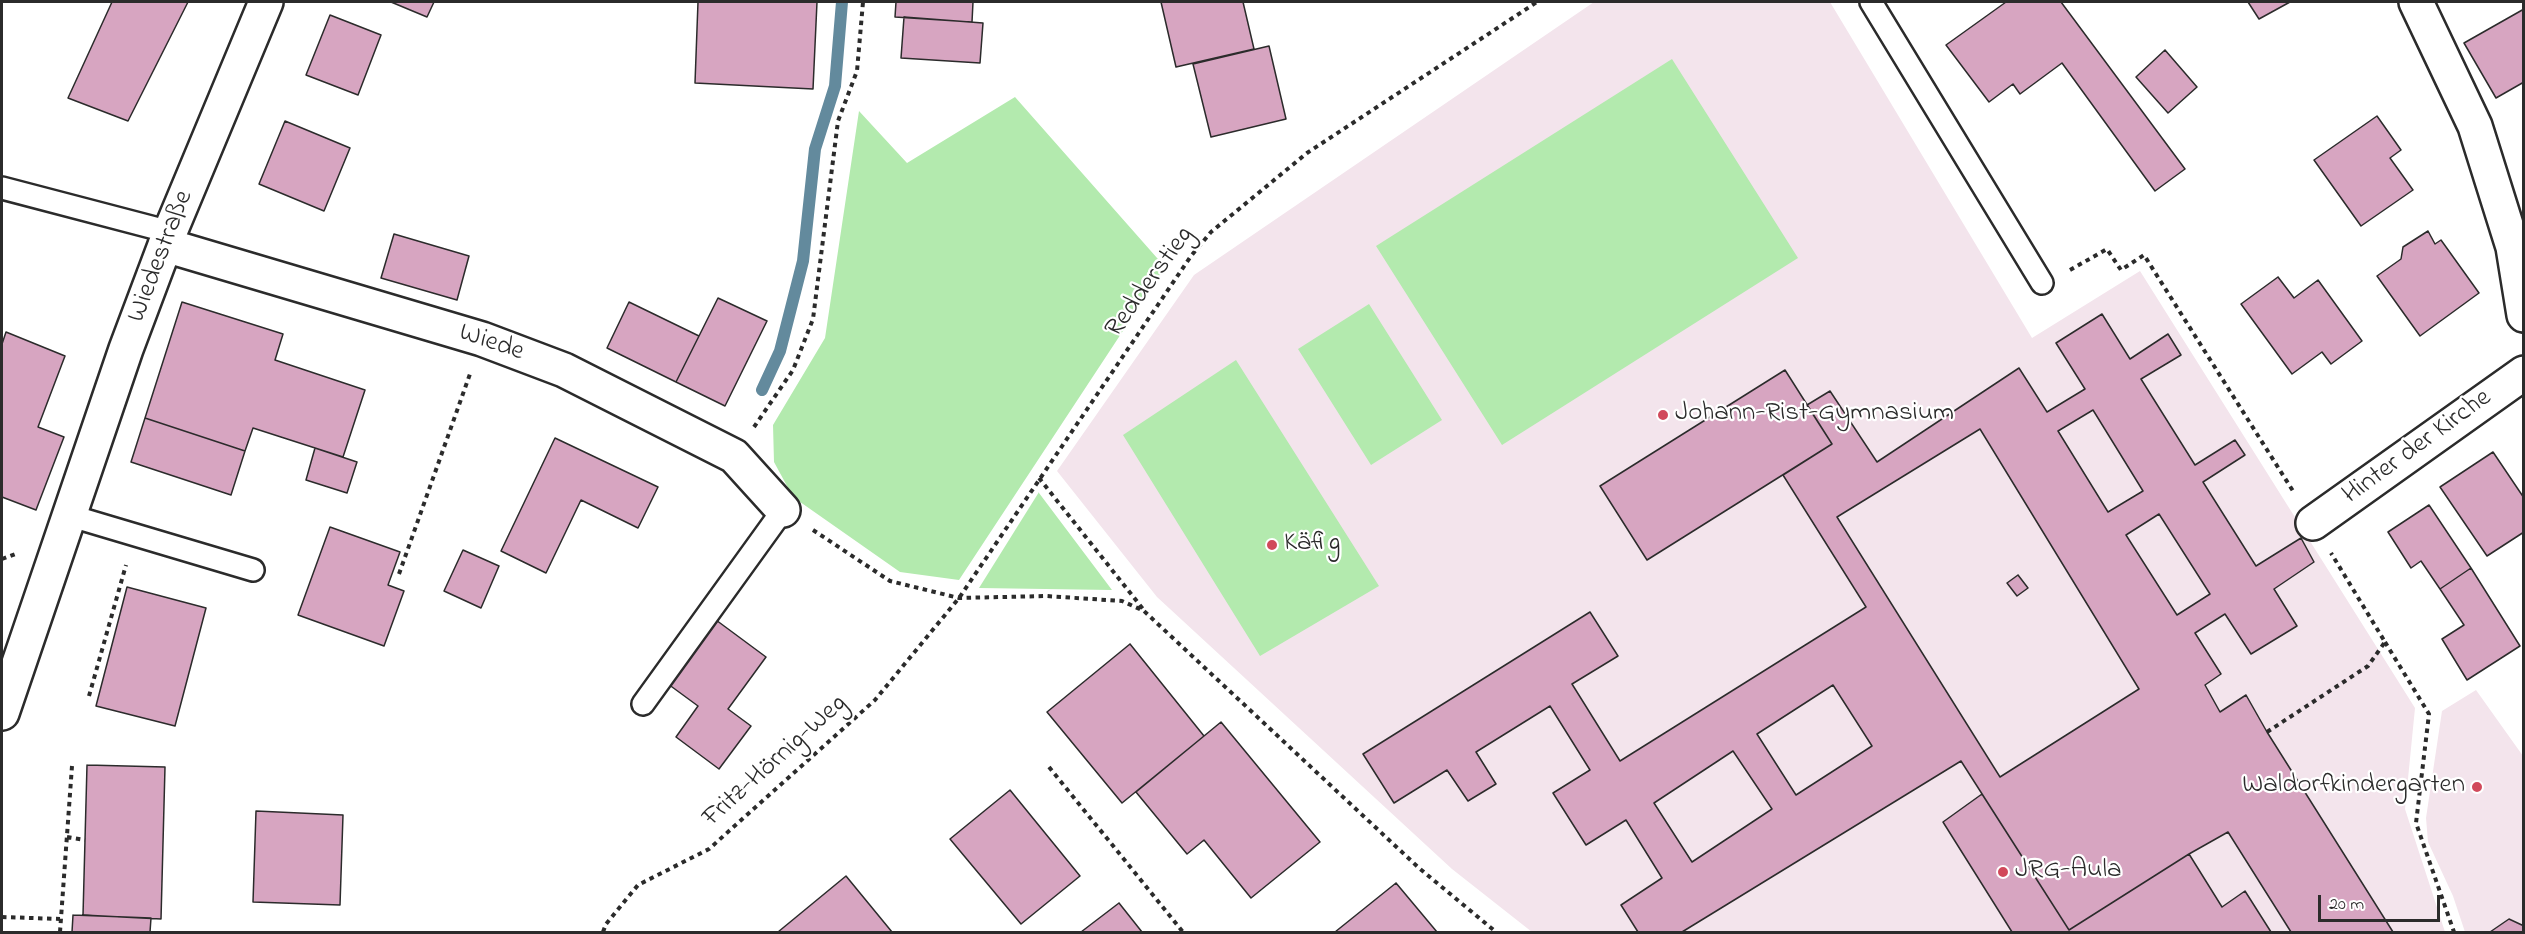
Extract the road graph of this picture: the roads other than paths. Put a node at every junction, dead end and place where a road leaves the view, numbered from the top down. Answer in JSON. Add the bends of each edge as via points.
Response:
{"nodes":[{"id":1,"x":266,"y":2,"type":"edge"},
{"id":2,"x":1871,"y":2,"type":"edge"},
{"id":3,"x":2416,"y":2,"type":"edge"},
{"id":4,"x":2,"y":188,"type":"edge"},
{"id":5,"x":168,"y":239,"type":"junction"},
{"id":6,"x":2042,"y":282,"type":"dead end"},
{"id":7,"x":2523,"y":315,"type":"edge"},
{"id":8,"x":2523,"y":373,"type":"edge"},
{"id":9,"x":783,"y":510,"type":"joint"},
{"id":10,"x":68,"y":516,"type":"junction"},
{"id":11,"x":2313,"y":523,"type":"road end"},
{"id":12,"x":253,"y":570,"type":"dead end"},
{"id":13,"x":643,"y":704,"type":"dead end"},
{"id":14,"x":2,"y":713,"type":"edge"}],
"edges":[{"from":1,"to":5,"type":"street","name":"Wiedestraße"},
{"from":2,"to":6,"type":"lane"},
{"from":3,"to":7,"type":"street","via":[[2475,126],[2514,247]]},
{"from":4,"to":5,"type":"lane"},
{"from":5,"to":9,"type":"street","name":"Wiede","via":[[482,339],[564,370],[734,456]]},
{"from":5,"to":10,"type":"street","name":"Wiedestraße"},
{"from":8,"to":11,"type":"street","name":"Hinter der Kirche"},
{"from":9,"to":13,"type":"lane"},
{"from":10,"to":12,"type":"lane"},
{"from":10,"to":14,"type":"street","name":"Wiedestraße"}]}
